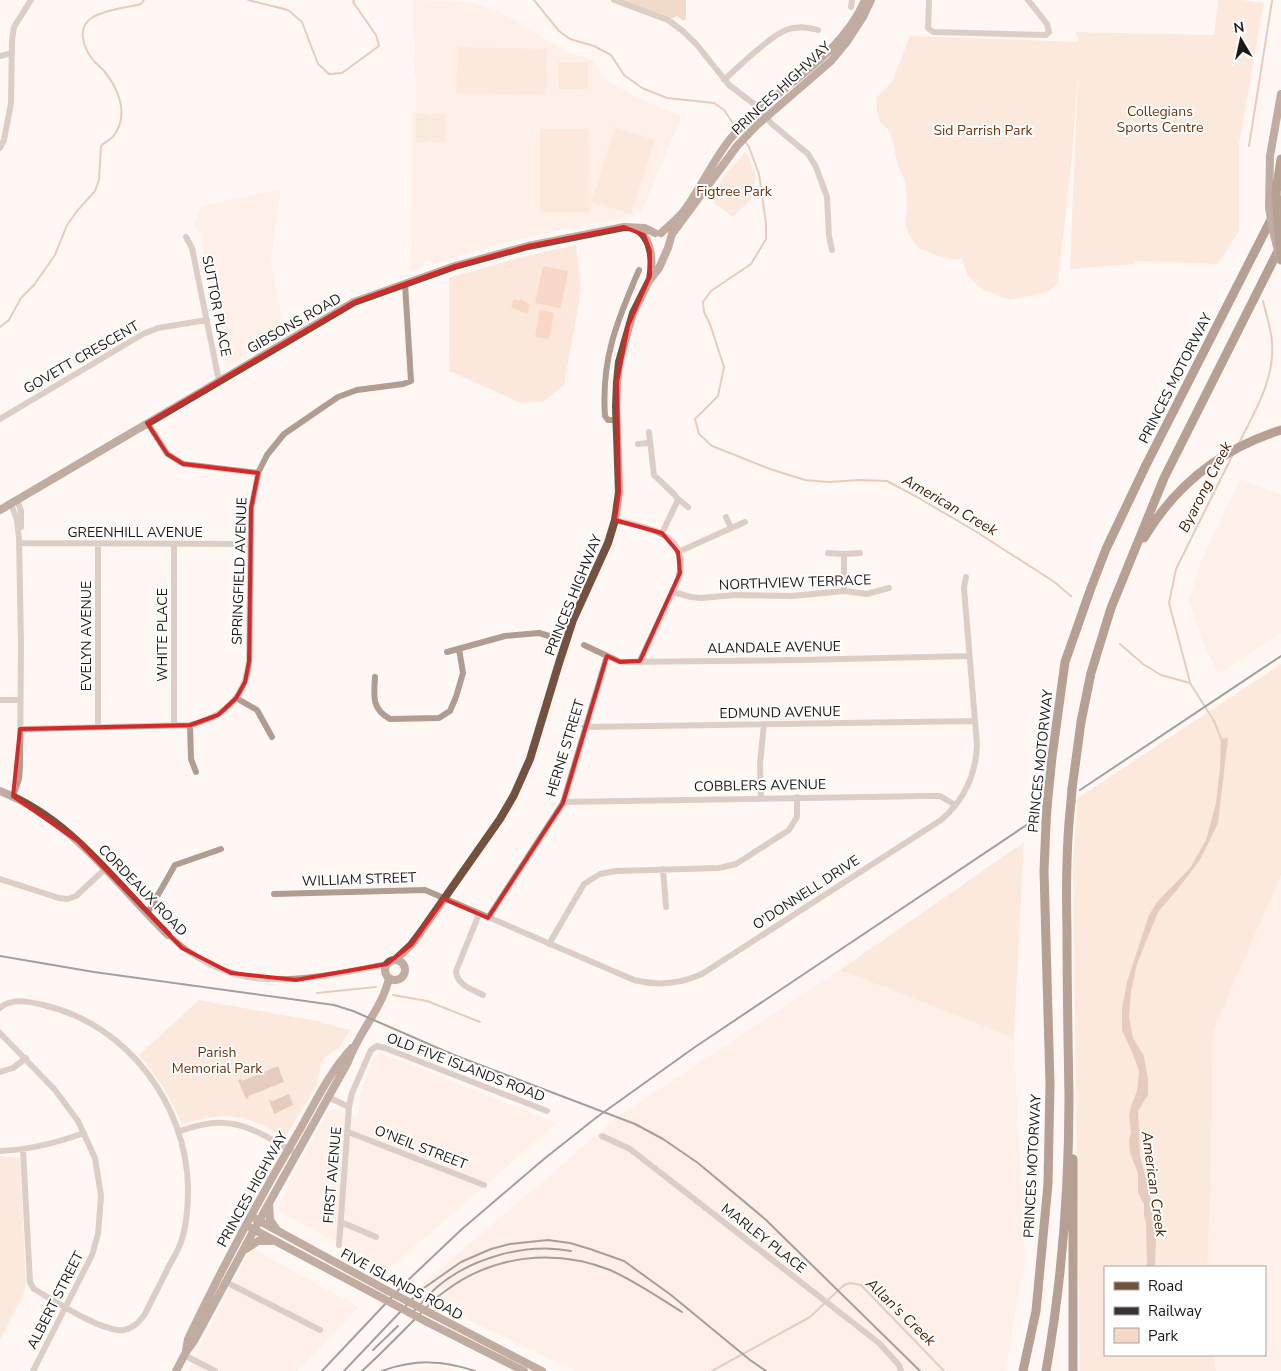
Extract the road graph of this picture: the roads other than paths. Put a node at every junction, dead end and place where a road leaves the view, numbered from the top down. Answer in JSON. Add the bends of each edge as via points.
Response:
{"nodes":[{"id":1,"x":614,"y":0,"type":"edge"},
{"id":2,"x":865,"y":0,"type":"edge"},
{"id":3,"x":871,"y":0,"type":"edge"},
{"id":4,"x":929,"y":0,"type":"edge"},
{"id":5,"x":1028,"y":0,"type":"edge"},
{"id":6,"x":27,"y":2,"type":"edge"},
{"id":7,"x":818,"y":30,"type":"dead end"},
{"id":8,"x":12,"y":53,"type":"junction"},
{"id":9,"x":0,"y":56,"type":"edge"},
{"id":10,"x":724,"y":80,"type":"junction"},
{"id":11,"x":1281,"y":94,"type":"edge"},
{"id":12,"x":759,"y":110,"type":"junction"},
{"id":13,"x":766,"y":117,"type":"junction"},
{"id":14,"x":0,"y":148,"type":"edge"},
{"id":15,"x":1281,"y":159,"type":"edge"},
{"id":16,"x":1279,"y":197,"type":"edge"},
{"id":17,"x":630,"y":227,"type":"junction"},
{"id":18,"x":658,"y":233,"type":"junction"},
{"id":19,"x":186,"y":237,"type":"dead end"},
{"id":20,"x":648,"y":241,"type":"junction"},
{"id":21,"x":669,"y":242,"type":"junction"},
{"id":22,"x":1281,"y":245,"type":"edge"},
{"id":23,"x":832,"y":250,"type":"dead end"},
{"id":24,"x":650,"y":251,"type":"junction"},
{"id":25,"x":665,"y":252,"type":"junction"},
{"id":26,"x":1281,"y":261,"type":"edge"},
{"id":27,"x":639,"y":270,"type":"dead end"},
{"id":28,"x":649,"y":281,"type":"junction"},
{"id":29,"x":405,"y":284,"type":"junction"},
{"id":30,"x":207,"y":320,"type":"junction"},
{"id":31,"x":219,"y":381,"type":"junction"},
{"id":32,"x":0,"y":419,"type":"edge"},
{"id":33,"x":616,"y":420,"type":"junction"},
{"id":34,"x":147,"y":423,"type":"junction"},
{"id":35,"x":1281,"y":430,"type":"edge"},
{"id":36,"x":649,"y":432,"type":"dead end"},
{"id":37,"x":649,"y":443,"type":"junction"},
{"id":38,"x":638,"y":444,"type":"dead end"},
{"id":39,"x":258,"y":473,"type":"junction"},
{"id":40,"x":676,"y":497,"type":"junction"},
{"id":41,"x":14,"y":502,"type":"junction"},
{"id":42,"x":688,"y":507,"type":"dead end"},
{"id":43,"x":0,"y":510,"type":"edge"},
{"id":44,"x":726,"y":517,"type":"dead end"},
{"id":45,"x":615,"y":520,"type":"junction"},
{"id":46,"x":745,"y":522,"type":"dead end"},
{"id":47,"x":731,"y":528,"type":"junction"},
{"id":48,"x":662,"y":533,"type":"junction"},
{"id":49,"x":19,"y":541,"type":"junction"},
{"id":50,"x":98,"y":544,"type":"junction"},
{"id":51,"x":174,"y":544,"type":"junction"},
{"id":52,"x":250,"y":544,"type":"junction"},
{"id":53,"x":678,"y":552,"type":"junction"},
{"id":54,"x":828,"y":553,"type":"dead end"},
{"id":55,"x":860,"y":553,"type":"dead end"},
{"id":56,"x":844,"y":554,"type":"junction"},
{"id":57,"x":966,"y":577,"type":"dead end"},
{"id":58,"x":889,"y":588,"type":"dead end"},
{"id":59,"x":844,"y":591,"type":"junction"},
{"id":60,"x":673,"y":592,"type":"junction"},
{"id":61,"x":1111,"y":608,"type":"junction"},
{"id":62,"x":566,"y":641,"type":"junction"},
{"id":63,"x":584,"y":645,"type":"dead end"},
{"id":64,"x":459,"y":649,"type":"junction"},
{"id":65,"x":447,"y":652,"type":"dead end"},
{"id":66,"x":606,"y":656,"type":"junction"},
{"id":67,"x":969,"y":656,"type":"junction"},
{"id":68,"x":640,"y":661,"type":"junction"},
{"id":69,"x":375,"y":677,"type":"dead end"},
{"id":70,"x":236,"y":698,"type":"junction"},
{"id":71,"x":0,"y":700,"type":"edge"},
{"id":72,"x":20,"y":700,"type":"junction"},
{"id":73,"x":975,"y":721,"type":"junction"},
{"id":74,"x":764,"y":724,"type":"junction"},
{"id":75,"x":174,"y":725,"type":"junction"},
{"id":76,"x":190,"y":725,"type":"junction"},
{"id":77,"x":98,"y":727,"type":"junction"},
{"id":78,"x":585,"y":727,"type":"junction"},
{"id":79,"x":20,"y":729,"type":"junction"},
{"id":80,"x":272,"y":737,"type":"dead end"},
{"id":81,"x":196,"y":772,"type":"dead end"},
{"id":82,"x":0,"y":791,"type":"edge"},
{"id":83,"x":11,"y":795,"type":"junction"},
{"id":84,"x":797,"y":797,"type":"junction"},
{"id":85,"x":761,"y":798,"type":"junction"},
{"id":86,"x":563,"y":802,"type":"junction"},
{"id":87,"x":955,"y":806,"type":"junction"},
{"id":88,"x":221,"y":849,"type":"dead end"},
{"id":89,"x":105,"y":869,"type":"junction"},
{"id":90,"x":663,"y":869,"type":"junction"},
{"id":91,"x":0,"y":879,"type":"edge"},
{"id":92,"x":274,"y":894,"type":"dead end"},
{"id":93,"x":444,"y":898,"type":"junction"},
{"id":94,"x":666,"y":907,"type":"dead end"},
{"id":95,"x":147,"y":914,"type":"junction"},
{"id":96,"x":479,"y":914,"type":"junction"},
{"id":97,"x":488,"y":918,"type":"junction"},
{"id":98,"x":168,"y":935,"type":"joint"},
{"id":99,"x":549,"y":944,"type":"junction"},
{"id":100,"x":410,"y":945,"type":"junction"},
{"id":101,"x":395,"y":960,"type":"junction"},
{"id":102,"x":404,"y":964,"type":"junction"},
{"id":103,"x":389,"y":973,"type":"junction"},
{"id":104,"x":483,"y":995,"type":"dead end"},
{"id":105,"x":0,"y":1008,"type":"edge"},
{"id":106,"x":0,"y":1033,"type":"edge"},
{"id":107,"x":354,"y":1046,"type":"junction"},
{"id":108,"x":376,"y":1046,"type":"joint"},
{"id":109,"x":26,"y":1058,"type":"junction"},
{"id":110,"x":0,"y":1072,"type":"edge"},
{"id":111,"x":321,"y":1093,"type":"junction"},
{"id":112,"x":328,"y":1097,"type":"junction"},
{"id":113,"x":1069,"y":1099,"type":"junction"},
{"id":114,"x":349,"y":1107,"type":"junction"},
{"id":115,"x":547,"y":1111,"type":"dead end"},
{"id":116,"x":179,"y":1131,"type":"junction"},
{"id":117,"x":348,"y":1132,"type":"junction"},
{"id":118,"x":84,"y":1133,"type":"junction"},
{"id":119,"x":602,"y":1136,"type":"dead end"},
{"id":120,"x":288,"y":1149,"type":"junction"},
{"id":121,"x":23,"y":1150,"type":"junction"},
{"id":122,"x":0,"y":1151,"type":"edge"},
{"id":123,"x":297,"y":1154,"type":"junction"},
{"id":124,"x":484,"y":1185,"type":"dead end"},
{"id":125,"x":269,"y":1203,"type":"junction"},
{"id":126,"x":251,"y":1217,"type":"junction"},
{"id":127,"x":259,"y":1221,"type":"junction"},
{"id":128,"x":341,"y":1222,"type":"junction"},
{"id":129,"x":250,"y":1228,"type":"junction"},
{"id":130,"x":280,"y":1233,"type":"junction"},
{"id":131,"x":376,"y":1237,"type":"dead end"},
{"id":132,"x":276,"y":1242,"type":"junction"},
{"id":133,"x":339,"y":1244,"type":"dead end"},
{"id":134,"x":242,"y":1252,"type":"junction"},
{"id":135,"x":218,"y":1277,"type":"junction"},
{"id":136,"x":226,"y":1282,"type":"junction"},
{"id":137,"x":66,"y":1307,"type":"junction"},
{"id":138,"x":320,"y":1330,"type":"dead end"},
{"id":139,"x":185,"y":1354,"type":"junction"},
{"id":140,"x":33,"y":1371,"type":"edge"},
{"id":141,"x":176,"y":1371,"type":"edge"},
{"id":142,"x":215,"y":1371,"type":"edge"},
{"id":143,"x":524,"y":1371,"type":"edge"},
{"id":144,"x":542,"y":1371,"type":"edge"},
{"id":145,"x":901,"y":1371,"type":"edge"},
{"id":146,"x":1023,"y":1371,"type":"edge"},
{"id":147,"x":1046,"y":1371,"type":"edge"},
{"id":148,"x":1073,"y":1371,"type":"edge"}],
"edges":[{"from":1,"to":10,"type":"street","via":[[668,20],[678,27],[694,41]]},
{"from":2,"to":12,"type":"main road","name":"PRINCES HIGHWAY","via":[[846,31],[826,53]]},
{"from":3,"to":13,"type":"main road","name":"PRINCES HIGHWAY","via":[[831,62]]},
{"from":4,"to":5,"type":"street","via":[[928,28],[937,33],[1043,36],[1049,32],[1047,24]]},
{"from":6,"to":8,"type":"street","via":[[14,27]]},
{"from":7,"to":10,"type":"street","via":[[801,27],[785,30]]},
{"from":8,"to":9,"type":"street"},
{"from":8,"to":14,"type":"street","via":[[11,103]]},
{"from":10,"to":12,"type":"street"},
{"from":11,"to":26,"type":"main road","bridge":true,"via":[[1270,156],[1269,207]]},
{"from":12,"to":13,"type":"street"},
{"from":12,"to":18,"type":"main road","name":"PRINCES HIGHWAY","via":[[730,139],[684,211]]},
{"from":13,"to":21,"type":"main road","name":"PRINCES HIGHWAY","via":[[736,146],[674,230]]},
{"from":13,"to":23,"type":"street","via":[[808,154],[816,167],[827,197]]},
{"from":15,"to":16,"type":"highway"},
{"from":16,"to":26,"type":"highway","bridge":true},
{"from":16,"to":146,"type":"highway","name":"PRINCES MOTORWAY","bridge":true,"via":[[1106,549],[1065,662],[1052,757],[1044,871],[1050,1084],[1048,1184],[1036,1311]]},
{"from":17,"to":18,"type":"main road","name":"GIBSONS ROAD"},
{"from":17,"to":20,"type":"main road"},
{"from":17,"to":29,"type":"main road","name":"GIBSONS ROAD","via":[[516,248]]},
{"from":18,"to":20,"type":"main road","via":[[650,236]]},
{"from":18,"to":21,"type":"main road","via":[[665,234]]},
{"from":19,"to":30,"type":"street","name":"SUTTOR PLACE","via":[[192,248]]},
{"from":20,"to":24,"type":"main road"},
{"from":21,"to":25,"type":"main road"},
{"from":22,"to":61,"type":"highway","via":[[1164,478]]},
{"from":24,"to":25,"type":"main road","via":[[657,254]]},
{"from":24,"to":28,"type":"main road","name":"PRINCES HIGHWAY","via":[[652,268]]},
{"from":25,"to":28,"type":"main road","name":"PRINCES HIGHWAY"},
{"from":27,"to":33,"type":"street","via":[[616,325],[606,364],[605,416],[608,420]]},
{"from":28,"to":33,"type":"main road","name":"PRINCES HIGHWAY","via":[[633,313],[624,343],[617,382]]},
{"from":29,"to":31,"type":"main road","name":"GIBSONS ROAD","via":[[346,306]]},
{"from":29,"to":39,"type":"street","name":"SPRINGFIELD AVENUE","via":[[411,381],[356,390],[338,397],[284,434]]},
{"from":30,"to":31,"type":"street","name":"SUTTOR PLACE"},
{"from":30,"to":32,"type":"street","name":"GOVETT CRESCENT","via":[[158,328],[143,334]]},
{"from":31,"to":34,"type":"main road","name":"GIBSONS ROAD"},
{"from":33,"to":45,"type":"main road","name":"PRINCES HIGHWAY","via":[[619,492]]},
{"from":34,"to":39,"type":"street","via":[[167,454],[183,464]]},
{"from":34,"to":41,"type":"main road","name":"GIBSONS ROAD"},
{"from":35,"to":61,"type":"highway","via":[[1253,440],[1212,462],[1181,487],[1155,520]]},
{"from":36,"to":37,"type":"street"},
{"from":37,"to":38,"type":"street"},
{"from":37,"to":40,"type":"street","via":[[654,475]]},
{"from":39,"to":52,"type":"street","name":"SPRINGFIELD AVENUE","via":[[250,508]]},
{"from":40,"to":42,"type":"street"},
{"from":40,"to":48,"type":"street","via":[[678,503]]},
{"from":41,"to":43,"type":"main road","name":"GIBSONS ROAD"},
{"from":41,"to":49,"type":"street","via":[[21,511]]},
{"from":44,"to":47,"type":"street"},
{"from":45,"to":48,"type":"street"},
{"from":45,"to":62,"type":"main road","name":"PRINCES HIGHWAY"},
{"from":46,"to":47,"type":"street"},
{"from":47,"to":53,"type":"street"},
{"from":48,"to":53,"type":"street"},
{"from":49,"to":50,"type":"street","name":"GREENHILL AVENUE"},
{"from":49,"to":72,"type":"street"},
{"from":50,"to":51,"type":"street","name":"GREENHILL AVENUE"},
{"from":50,"to":77,"type":"street","name":"EVELYN AVENUE"},
{"from":51,"to":52,"type":"street","name":"GREENHILL AVENUE"},
{"from":51,"to":75,"type":"street","name":"WHITE PLACE"},
{"from":52,"to":70,"type":"street","name":"SPRINGFIELD AVENUE","via":[[249,661],[245,682]]},
{"from":53,"to":60,"type":"street","via":[[680,573]]},
{"from":54,"to":56,"type":"street"},
{"from":55,"to":56,"type":"street"},
{"from":56,"to":59,"type":"street"},
{"from":57,"to":67,"type":"street","name":"O'DONNELL DRIVE"},
{"from":58,"to":59,"type":"street","name":"NORTHVIEW TERRACE","via":[[867,594]]},
{"from":59,"to":60,"type":"street","name":"NORTHVIEW TERRACE","via":[[702,598]]},
{"from":60,"to":68,"type":"street"},
{"from":61,"to":113,"type":"highway","bridge":true,"via":[[1091,673],[1070,802],[1066,871]]},
{"from":62,"to":64,"type":"street","via":[[534,633],[502,636]]},
{"from":62,"to":93,"type":"main road","name":"PRINCES HIGHWAY","via":[[530,759],[514,795]]},
{"from":63,"to":66,"type":"street","name":"ALANDALE AVENUE"},
{"from":64,"to":65,"type":"street"},
{"from":64,"to":69,"type":"street","via":[[463,673],[450,711],[439,718],[390,719],[384,716],[375,703]]},
{"from":66,"to":68,"type":"street","name":"ALANDALE AVENUE","via":[[620,662]]},
{"from":66,"to":78,"type":"street","name":"HERNE STREET"},
{"from":67,"to":68,"type":"street","name":"ALANDALE AVENUE"},
{"from":67,"to":73,"type":"street","name":"O'DONNELL DRIVE"},
{"from":70,"to":76,"type":"street","name":"SPRINGFIELD AVENUE","via":[[218,715]]},
{"from":70,"to":80,"type":"street","via":[[257,710]]},
{"from":71,"to":72,"type":"street"},
{"from":72,"to":79,"type":"street"},
{"from":73,"to":74,"type":"street","name":"EDMUND AVENUE"},
{"from":73,"to":87,"type":"street","name":"O'DONNELL DRIVE","via":[[976,762],[968,786]]},
{"from":74,"to":78,"type":"street","name":"EDMUND AVENUE"},
{"from":74,"to":85,"type":"street"},
{"from":75,"to":76,"type":"street","name":"SPRINGFIELD AVENUE"},
{"from":75,"to":77,"type":"street","name":"SPRINGFIELD AVENUE"},
{"from":76,"to":81,"type":"street","via":[[191,759]]},
{"from":77,"to":79,"type":"street","name":"SPRINGFIELD AVENUE"},
{"from":78,"to":86,"type":"street","name":"HERNE STREET"},
{"from":79,"to":83,"type":"street","via":[[19,764]]},
{"from":82,"to":83,"type":"main road","name":"CORDEAUX ROAD"},
{"from":83,"to":89,"type":"main road","name":"CORDEAUX ROAD","via":[[56,822]]},
{"from":84,"to":85,"type":"street","name":"COBBLERS AVENUE"},
{"from":84,"to":87,"type":"street","name":"COBBLERS AVENUE","via":[[940,796]]},
{"from":84,"to":90,"type":"street","via":[[796,817],[788,830],[736,864],[719,868]]},
{"from":85,"to":86,"type":"street","name":"COBBLERS AVENUE"},
{"from":86,"to":97,"type":"street","name":"HERNE STREET"},
{"from":87,"to":99,"type":"street","name":"O'DONNELL DRIVE","via":[[941,820],[714,967],[690,979],[645,983]]},
{"from":88,"to":95,"type":"street","via":[[176,865]]},
{"from":89,"to":91,"type":"street","via":[[76,896],[67,899]]},
{"from":89,"to":95,"type":"main road","name":"CORDEAUX ROAD"},
{"from":90,"to":94,"type":"street"},
{"from":90,"to":99,"type":"street","via":[[600,874],[584,884]]},
{"from":92,"to":93,"type":"street","name":"WILLIAM STREET","via":[[418,889]]},
{"from":93,"to":96,"type":"street","name":"O'DONNELL DRIVE"},
{"from":93,"to":100,"type":"main road","name":"PRINCES HIGHWAY"},
{"from":95,"to":98,"type":"main road","name":"CORDEAUX ROAD"},
{"from":96,"to":97,"type":"street","name":"O'DONNELL DRIVE"},
{"from":96,"to":104,"type":"street","via":[[456,976],[460,982]]},
{"from":97,"to":99,"type":"street","name":"O'DONNELL DRIVE"},
{"from":98,"to":103,"type":"street","name":"CORDEAUX ROAD","via":[[204,962],[249,978],[296,980],[368,969]]},
{"from":100,"to":101,"type":"main road","name":"PRINCES HIGHWAY"},
{"from":100,"to":102,"type":"main road","name":"PRINCES HIGHWAY"},
{"from":101,"to":102,"type":"main road"},
{"from":101,"to":103,"type":"main road"},
{"from":102,"to":103,"type":"main road","via":[[406,969],[400,980]]},
{"from":103,"to":107,"type":"main road","name":"PRINCES HIGHWAY","via":[[386,990]]},
{"from":105,"to":116,"type":"street","via":[[8,1002],[41,1004],[71,1013],[99,1028],[134,1056],[150,1074]]},
{"from":106,"to":109,"type":"street","name":"ALBERT STREET"},
{"from":107,"to":111,"type":"main road","name":"PRINCES HIGHWAY","via":[[342,1058]]},
{"from":107,"to":112,"type":"main road","name":"PRINCES HIGHWAY"},
{"from":108,"to":114,"type":"street","name":"FIRST AVENUE","via":[[368,1055]]},
{"from":108,"to":115,"type":"street","name":"OLD FIVE ISLANDS ROAD"},
{"from":109,"to":110,"type":"street","via":[[13,1068]]},
{"from":109,"to":118,"type":"street","name":"ALBERT STREET","via":[[69,1108]]},
{"from":111,"to":112,"type":"main road"},
{"from":111,"to":120,"type":"main road","name":"PRINCES HIGHWAY"},
{"from":112,"to":114,"type":"street"},
{"from":112,"to":123,"type":"main road","name":"PRINCES HIGHWAY"},
{"from":113,"to":147,"type":"highway","via":[[1062,1266]]},
{"from":113,"to":148,"type":"highway","via":[[1073,1154]]},
{"from":114,"to":117,"type":"street","name":"FIRST AVENUE"},
{"from":116,"to":120,"type":"street","via":[[211,1123],[233,1123],[247,1126]]},
{"from":116,"to":137,"type":"street","via":[[188,1186],[185,1228],[179,1247],[145,1314],[132,1327],[114,1330]]},
{"from":117,"to":124,"type":"street","name":"O'NEIL STREET"},
{"from":117,"to":128,"type":"street","name":"FIRST AVENUE"},
{"from":118,"to":121,"type":"street"},
{"from":118,"to":137,"type":"street","name":"ALBERT STREET","via":[[95,1158],[101,1209],[92,1255]]},
{"from":119,"to":145,"type":"street","name":"MARLEY PLACE","via":[[630,1149],[831,1305],[879,1343]]},
{"from":120,"to":123,"type":"street"},
{"from":120,"to":126,"type":"main road","name":"PRINCES HIGHWAY"},
{"from":121,"to":122,"type":"street"},
{"from":121,"to":137,"type":"street","via":[[30,1282],[34,1289]]},
{"from":123,"to":125,"type":"main road","name":"PRINCES HIGHWAY"},
{"from":125,"to":127,"type":"main road","name":"PRINCES HIGHWAY"},
{"from":125,"to":130,"type":"main road","via":[[270,1220]]},
{"from":126,"to":127,"type":"main road","name":"FIVE ISLANDS ROAD"},
{"from":126,"to":129,"type":"main road","name":"PRINCES HIGHWAY"},
{"from":127,"to":129,"type":"main road","name":"PRINCES HIGHWAY"},
{"from":127,"to":130,"type":"main road","name":"FIVE ISLANDS ROAD"},
{"from":128,"to":131,"type":"street"},
{"from":128,"to":133,"type":"street","name":"FIRST AVENUE"},
{"from":129,"to":132,"type":"main road","name":"FIVE ISLANDS ROAD"},
{"from":129,"to":134,"type":"main road","name":"PRINCES HIGHWAY"},
{"from":129,"to":135,"type":"main road","name":"PRINCES HIGHWAY"},
{"from":130,"to":144,"type":"main road","name":"FIVE ISLANDS ROAD","bridge":true},
{"from":132,"to":134,"type":"main road","via":[[258,1241]]},
{"from":132,"to":143,"type":"main road","name":"FIVE ISLANDS ROAD","bridge":true},
{"from":134,"to":136,"type":"main road","name":"PRINCES HIGHWAY"},
{"from":135,"to":136,"type":"main road"},
{"from":135,"to":139,"type":"main road","name":"PRINCES HIGHWAY","via":[[188,1339]]},
{"from":136,"to":138,"type":"street"},
{"from":136,"to":139,"type":"main road","name":"PRINCES HIGHWAY"},
{"from":137,"to":140,"type":"street","name":"ALBERT STREET"},
{"from":139,"to":141,"type":"main road","name":"PRINCES HIGHWAY"},
{"from":139,"to":142,"type":"street"}]}
